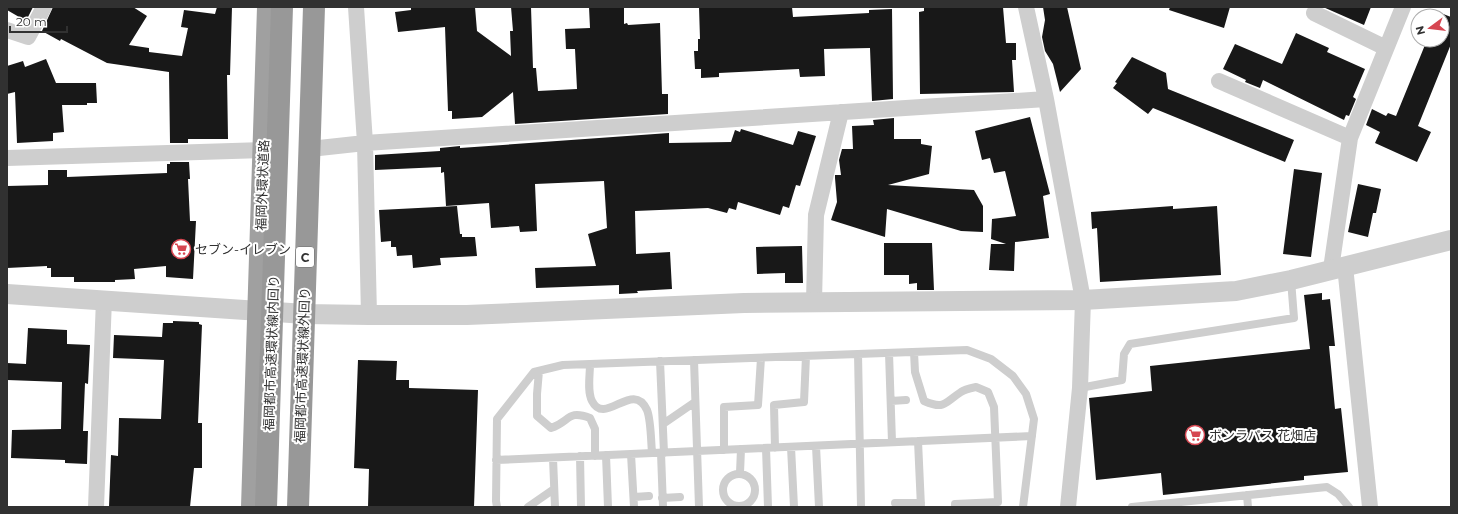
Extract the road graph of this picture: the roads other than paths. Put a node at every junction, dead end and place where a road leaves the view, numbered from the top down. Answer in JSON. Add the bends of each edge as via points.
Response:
{"nodes":[{"id":1,"x":44,"y":7,"type":"edge"},
{"id":2,"x":268,"y":7,"type":"edge"},
{"id":3,"x":282,"y":7,"type":"edge"},
{"id":4,"x":313,"y":7,"type":"edge"},
{"id":5,"x":356,"y":7,"type":"edge"},
{"id":6,"x":1026,"y":7,"type":"edge"},
{"id":7,"x":1403,"y":7,"type":"edge"},
{"id":8,"x":1314,"y":13,"type":"dead end"},
{"id":9,"x":7,"y":30,"type":"edge"},
{"id":10,"x":1386,"y":48,"type":"junction"},
{"id":11,"x":1218,"y":81,"type":"dead end"},
{"id":12,"x":1046,"y":99,"type":"junction"},
{"id":13,"x":841,"y":112,"type":"junction"},
{"id":14,"x":1350,"y":138,"type":"junction"},
{"id":15,"x":365,"y":143,"type":"junction"},
{"id":16,"x":310,"y":149,"type":"junction"},
{"id":17,"x":263,"y":150,"type":"junction"},
{"id":18,"x":7,"y":158,"type":"edge"},
{"id":19,"x":1451,"y":240,"type":"edge"},
{"id":20,"x":1338,"y":267,"type":"junction"},
{"id":21,"x":1291,"y":280,"type":"junction"},
{"id":22,"x":7,"y":294,"type":"edge"},
{"id":23,"x":104,"y":299,"type":"junction"},
{"id":24,"x":1083,"y":300,"type":"junction"},
{"id":25,"x":814,"y":302,"type":"junction"},
{"id":26,"x":259,"y":310,"type":"junction"},
{"id":27,"x":305,"y":314,"type":"junction"},
{"id":28,"x":369,"y":315,"type":"junction"},
{"id":29,"x":914,"y":352,"type":"junction"},
{"id":30,"x":889,"y":353,"type":"junction"},
{"id":31,"x":858,"y":354,"type":"junction"},
{"id":32,"x":806,"y":356,"type":"junction"},
{"id":33,"x":761,"y":358,"type":"junction"},
{"id":34,"x":694,"y":360,"type":"junction"},
{"id":35,"x":660,"y":362,"type":"junction"},
{"id":36,"x":590,"y":364,"type":"junction"},
{"id":37,"x":539,"y":371,"type":"junction"},
{"id":38,"x":1080,"y":388,"type":"junction"},
{"id":39,"x":906,"y":400,"type":"dead end"},
{"id":40,"x":891,"y":401,"type":"junction"},
{"id":41,"x":695,"y":402,"type":"junction"},
{"id":42,"x":663,"y":424,"type":"junction"},
{"id":43,"x":1032,"y":436,"type":"junction"},
{"id":44,"x":995,"y":438,"type":"junction"},
{"id":45,"x":918,"y":441,"type":"junction"},
{"id":46,"x":892,"y":442,"type":"junction"},
{"id":47,"x":860,"y":444,"type":"junction"},
{"id":48,"x":816,"y":446,"type":"junction"},
{"id":49,"x":791,"y":447,"type":"junction"},
{"id":50,"x":766,"y":448,"type":"junction"},
{"id":51,"x":775,"y":448,"type":"junction"},
{"id":52,"x":741,"y":449,"type":"junction"},
{"id":53,"x":724,"y":450,"type":"junction"},
{"id":54,"x":696,"y":451,"type":"junction"},
{"id":55,"x":652,"y":453,"type":"junction"},
{"id":56,"x":662,"y":453,"type":"junction"},
{"id":57,"x":631,"y":454,"type":"junction"},
{"id":58,"x":606,"y":455,"type":"junction"},
{"id":59,"x":580,"y":456,"type":"junction"},
{"id":60,"x":595,"y":456,"type":"junction"},
{"id":61,"x":553,"y":458,"type":"junction"},
{"id":62,"x":496,"y":460,"type":"junction"},
{"id":63,"x":740,"y":474,"type":"junction"},
{"id":64,"x":554,"y":489,"type":"junction"},
{"id":65,"x":1247,"y":495,"type":"junction"},
{"id":66,"x":649,"y":496,"type":"dead end"},
{"id":67,"x":634,"y":497,"type":"junction"},
{"id":68,"x":680,"y":497,"type":"dead end"},
{"id":69,"x":662,"y":498,"type":"junction"},
{"id":70,"x":895,"y":503,"type":"dead end"},
{"id":71,"x":921,"y":505,"type":"edge"},
{"id":72,"x":96,"y":507,"type":"edge"},
{"id":73,"x":252,"y":507,"type":"edge"},
{"id":74,"x":266,"y":507,"type":"edge"},
{"id":75,"x":298,"y":507,"type":"edge"},
{"id":76,"x":302,"y":507,"type":"edge"},
{"id":77,"x":497,"y":507,"type":"edge"},
{"id":78,"x":528,"y":507,"type":"edge"},
{"id":79,"x":554,"y":507,"type":"edge"},
{"id":80,"x":581,"y":507,"type":"edge"},
{"id":81,"x":608,"y":507,"type":"edge"},
{"id":82,"x":634,"y":507,"type":"edge"},
{"id":83,"x":662,"y":507,"type":"edge"},
{"id":84,"x":699,"y":507,"type":"edge"},
{"id":85,"x":768,"y":507,"type":"edge"},
{"id":86,"x":794,"y":507,"type":"edge"},
{"id":87,"x":819,"y":507,"type":"edge"},
{"id":88,"x":862,"y":507,"type":"edge"},
{"id":89,"x":955,"y":507,"type":"edge"},
{"id":90,"x":1022,"y":507,"type":"edge"},
{"id":91,"x":1068,"y":507,"type":"edge"},
{"id":92,"x":1132,"y":507,"type":"edge"},
{"id":93,"x":1248,"y":507,"type":"edge"},
{"id":94,"x":1348,"y":507,"type":"edge"},
{"id":95,"x":1370,"y":507,"type":"edge"}],
"edges":[{"from":1,"to":9,"type":"street","via":[[28,37]]},
{"from":2,"to":17,"type":"highway","name":"福岡外環状道路"},
{"from":3,"to":74,"type":"highway","name":"福岡都市高速環状線内回り","bridge":true},
{"from":4,"to":16,"type":"highway"},
{"from":4,"to":75,"type":"highway","name":"福岡都市高速環状線外回り","number":"C","bridge":true},
{"from":5,"to":15,"type":"street"},
{"from":6,"to":12,"type":"street"},
{"from":7,"to":10,"type":"street"},
{"from":8,"to":10,"type":"street"},
{"from":10,"to":14,"type":"street"},
{"from":11,"to":14,"type":"street"},
{"from":12,"to":13,"type":"street"},
{"from":12,"to":24,"type":"street"},
{"from":13,"to":15,"type":"street"},
{"from":13,"to":25,"type":"street","via":[[816,215]]},
{"from":14,"to":20,"type":"street"},
{"from":15,"to":16,"type":"street"},
{"from":15,"to":28,"type":"street"},
{"from":16,"to":27,"type":"highway"},
{"from":17,"to":18,"type":"street"},
{"from":17,"to":26,"type":"highway","name":"福岡外環状道路"},
{"from":19,"to":20,"type":"street"},
{"from":20,"to":21,"type":"street"},
{"from":20,"to":95,"type":"street"},
{"from":21,"to":24,"type":"street","via":[[1236,291]]},
{"from":21,"to":38,"type":"lane","via":[[1294,318],[1130,344],[1124,354],[1122,380]]},
{"from":22,"to":23,"type":"street"},
{"from":23,"to":26,"type":"street"},
{"from":23,"to":72,"type":"street"},
{"from":24,"to":25,"type":"street"},
{"from":24,"to":38,"type":"street"},
{"from":25,"to":28,"type":"street","via":[[467,315]]},
{"from":26,"to":27,"type":"street"},
{"from":26,"to":73,"type":"highway","name":"福岡外環状道路"},
{"from":27,"to":28,"type":"street"},
{"from":27,"to":76,"type":"highway"},
{"from":29,"to":30,"type":"lane"},
{"from":29,"to":43,"type":"lane","via":[[967,350],[990,359],[1013,376],[1026,394],[1034,419]]},
{"from":29,"to":44,"type":"lane","via":[[915,372],[924,400],[936,406],[950,402],[962,392],[976,387],[988,392],[994,407]]},
{"from":30,"to":31,"type":"lane"},
{"from":30,"to":40,"type":"lane"},
{"from":31,"to":32,"type":"lane"},
{"from":31,"to":47,"type":"lane"},
{"from":32,"to":33,"type":"lane"},
{"from":32,"to":51,"type":"lane","via":[[804,402],[774,405]]},
{"from":33,"to":34,"type":"lane"},
{"from":33,"to":53,"type":"lane","via":[[758,404],[724,407]]},
{"from":34,"to":35,"type":"lane"},
{"from":34,"to":41,"type":"lane"},
{"from":35,"to":36,"type":"lane"},
{"from":35,"to":42,"type":"lane"},
{"from":36,"to":37,"type":"lane","via":[[563,365]]},
{"from":36,"to":55,"type":"lane","via":[[592,401],[596,406],[605,409],[632,398],[640,401],[647,410]]},
{"from":37,"to":60,"type":"lane","via":[[537,416],[551,428],[559,426],[568,417],[579,414],[590,418],[595,429]]},
{"from":37,"to":62,"type":"lane","via":[[534,372],[497,419]]},
{"from":38,"to":91,"type":"street"},
{"from":39,"to":40,"type":"lane"},
{"from":40,"to":46,"type":"lane"},
{"from":41,"to":42,"type":"lane"},
{"from":41,"to":54,"type":"lane"},
{"from":42,"to":56,"type":"lane"},
{"from":43,"to":44,"type":"lane"},
{"from":43,"to":90,"type":"lane"},
{"from":44,"to":45,"type":"lane"},
{"from":44,"to":89,"type":"lane","via":[[998,502],[955,504]]},
{"from":45,"to":46,"type":"lane"},
{"from":45,"to":71,"type":"lane"},
{"from":46,"to":47,"type":"lane"},
{"from":47,"to":48,"type":"lane"},
{"from":47,"to":88,"type":"lane"},
{"from":48,"to":49,"type":"lane"},
{"from":48,"to":87,"type":"lane"},
{"from":49,"to":51,"type":"lane"},
{"from":49,"to":86,"type":"lane"},
{"from":50,"to":51,"type":"lane"},
{"from":50,"to":52,"type":"lane"},
{"from":50,"to":85,"type":"lane"},
{"from":52,"to":53,"type":"lane"},
{"from":52,"to":63,"type":"lane"},
{"from":53,"to":54,"type":"lane"},
{"from":54,"to":56,"type":"lane"},
{"from":54,"to":84,"type":"lane"},
{"from":55,"to":56,"type":"lane"},
{"from":55,"to":57,"type":"lane"},
{"from":56,"to":69,"type":"lane"},
{"from":57,"to":58,"type":"lane"},
{"from":57,"to":67,"type":"lane"},
{"from":58,"to":60,"type":"lane"},
{"from":58,"to":81,"type":"lane"},
{"from":59,"to":60,"type":"lane"},
{"from":59,"to":61,"type":"lane"},
{"from":59,"to":80,"type":"lane"},
{"from":61,"to":62,"type":"lane"},
{"from":61,"to":64,"type":"lane"},
{"from":62,"to":77,"type":"lane"},
{"from":63,"to":63,"type":"lane","via":[[748,477],[756,491],[750,504],[740,507],[727,502],[721,491],[726,478]]},
{"from":64,"to":78,"type":"lane"},
{"from":64,"to":79,"type":"lane"},
{"from":65,"to":92,"type":"lane"},
{"from":65,"to":93,"type":"lane"},
{"from":65,"to":94,"type":"lane","via":[[1327,487],[1338,494]]},
{"from":66,"to":67,"type":"lane"},
{"from":67,"to":82,"type":"lane"},
{"from":68,"to":69,"type":"lane"},
{"from":69,"to":83,"type":"lane"},
{"from":70,"to":71,"type":"lane"}]}
